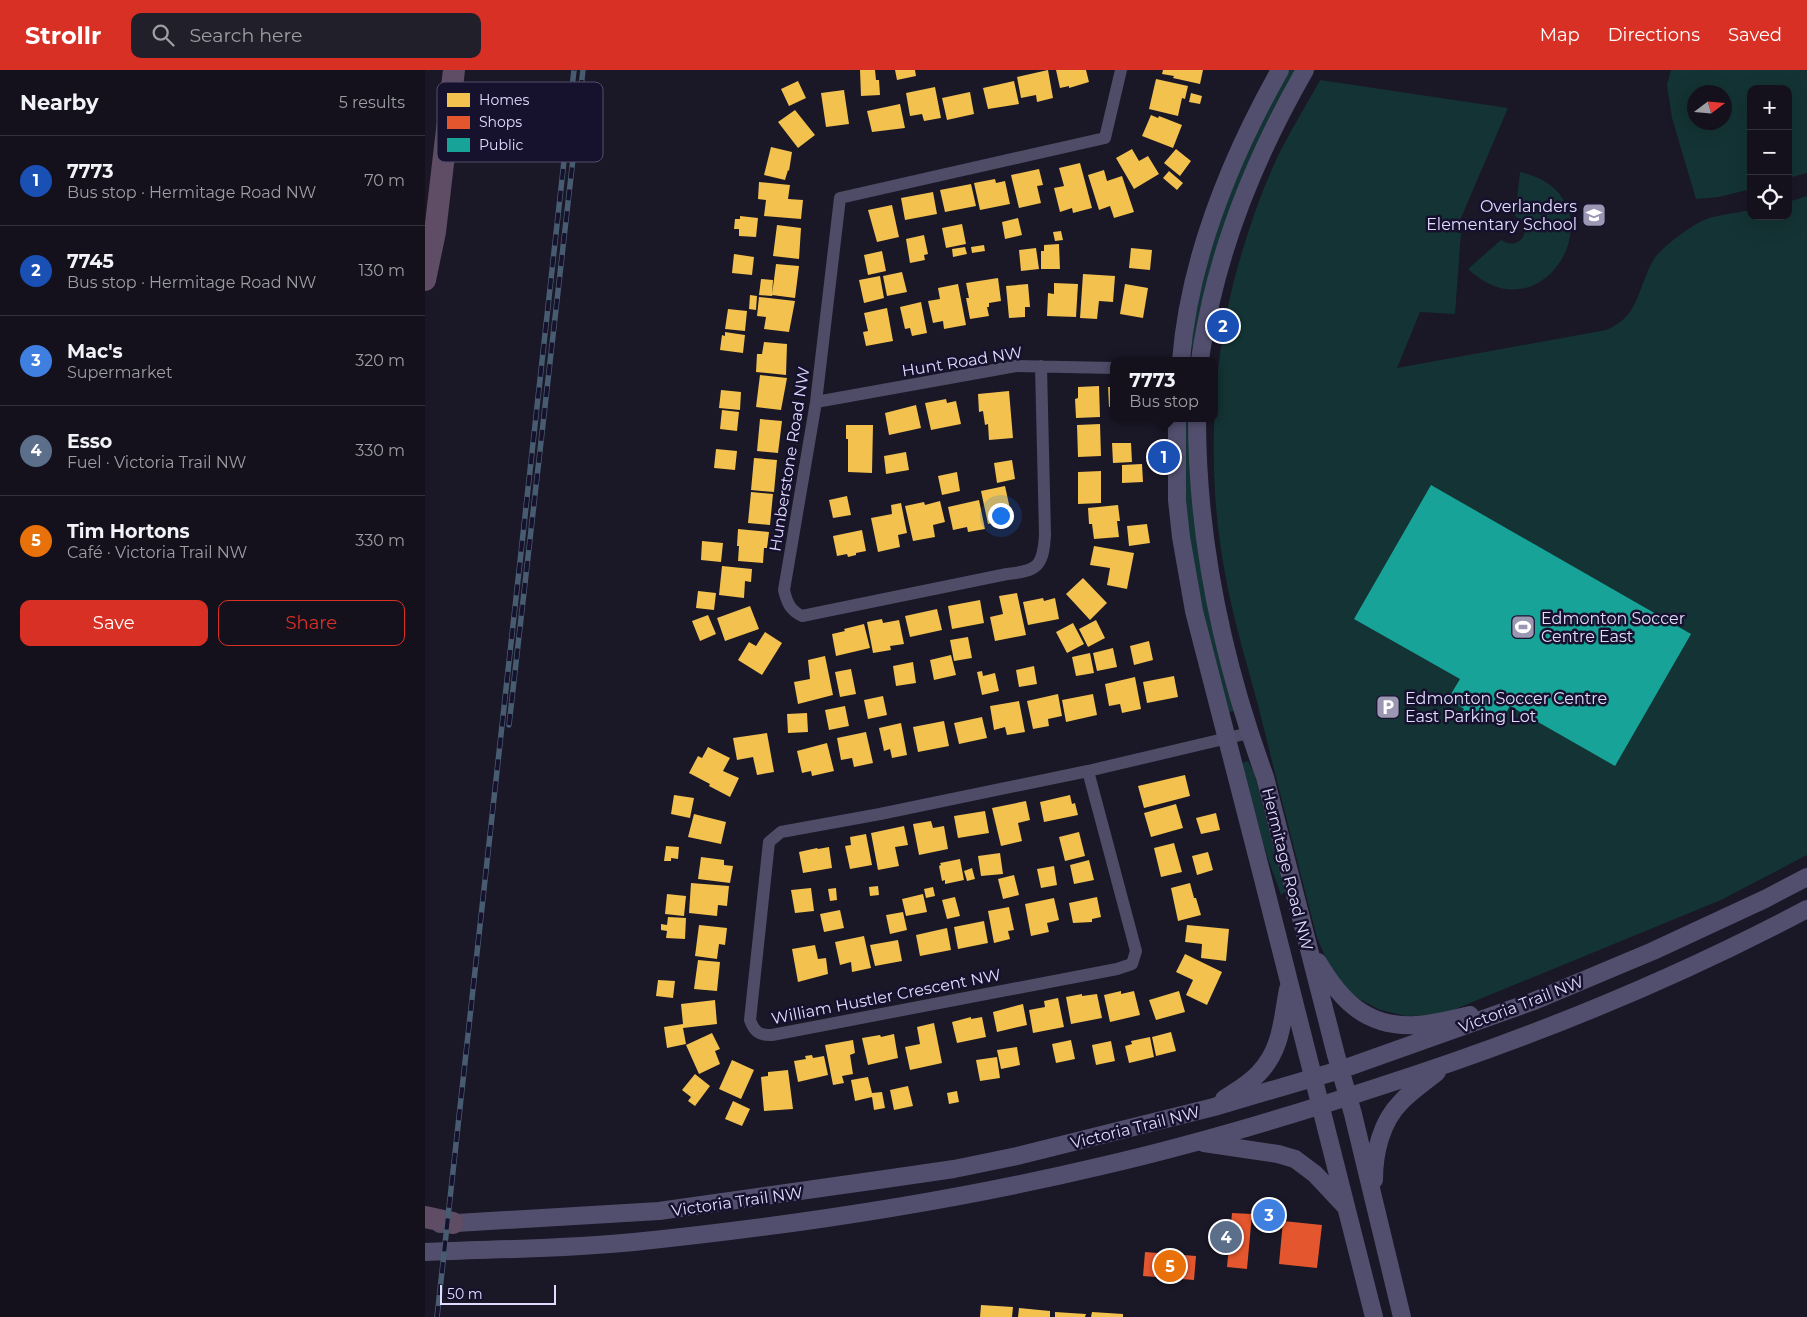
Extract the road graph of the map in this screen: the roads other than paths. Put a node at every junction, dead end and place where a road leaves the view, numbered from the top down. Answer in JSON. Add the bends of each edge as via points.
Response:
{"nodes":[{"id":1,"x":1121,"y":70,"type":"edge"},
{"id":2,"x":1281,"y":70,"type":"edge"},
{"id":3,"x":1305,"y":70,"type":"edge"},
{"id":4,"x":437,"y":137,"type":"edge"},
{"id":5,"x":443,"y":162,"type":"edge"},
{"id":6,"x":425,"y":204,"type":"edge"},
{"id":7,"x":425,"y":280,"type":"edge"},
{"id":8,"x":1181,"y":357,"type":"edge"},
{"id":9,"x":1201,"y":357,"type":"edge"},
{"id":10,"x":1041,"y":366,"type":"junction"},
{"id":11,"x":1110,"y":368,"type":"edge"},
{"id":12,"x":817,"y":402,"type":"junction"},
{"id":13,"x":1177,"y":422,"type":"edge"},
{"id":14,"x":1197,"y":422,"type":"edge"},
{"id":15,"x":1249,"y":733,"type":"junction"},
{"id":16,"x":1226,"y":738,"type":"junction"},
{"id":17,"x":1088,"y":771,"type":"junction"},
{"id":18,"x":1807,"y":877,"type":"edge"},
{"id":19,"x":1765,"y":899,"type":"junction"},
{"id":20,"x":1807,"y":909,"type":"edge"},
{"id":21,"x":1776,"y":925,"type":"junction"},
{"id":22,"x":1307,"y":942,"type":"junction"},
{"id":23,"x":1289,"y":981,"type":"junction"},
{"id":24,"x":1534,"y":1001,"type":"junction"},
{"id":25,"x":1445,"y":1065,"type":"junction"},
{"id":26,"x":1340,"y":1070,"type":"junction"},
{"id":27,"x":1313,"y":1079,"type":"junction"},
{"id":28,"x":1348,"y":1097,"type":"junction"},
{"id":29,"x":1321,"y":1106,"type":"junction"},
{"id":30,"x":1214,"y":1107,"type":"junction"},
{"id":31,"x":1199,"y":1142,"type":"junction"},
{"id":32,"x":1374,"y":1201,"type":"junction"},
{"id":33,"x":1347,"y":1208,"type":"junction"},
{"id":34,"x":425,"y":1217,"type":"edge"},
{"id":35,"x":453,"y":1224,"type":"junction"},
{"id":36,"x":425,"y":1225,"type":"edge"},
{"id":37,"x":425,"y":1252,"type":"edge"},
{"id":38,"x":1374,"y":1317,"type":"edge"},
{"id":39,"x":1402,"y":1317,"type":"edge"}],
"edges":[{"from":1,"to":12,"type":"street","name":"Hunberstone Road NW","via":[[1105,138],[840,198]]},
{"from":2,"to":8,"type":"main road","via":[[1234,159],[1214,211],[1194,284]]},
{"from":3,"to":9,"type":"main road","via":[[1268,138],[1238,209],[1216,282]]},
{"from":4,"to":6,"type":"highway"},
{"from":5,"to":7,"type":"highway","via":[[435,232]]},
{"from":10,"to":11,"type":"street","name":"Hunt Road NW"},
{"from":10,"to":12,"type":"street","name":"Hunt Road NW","via":[[1017,366]]},
{"from":10,"to":12,"type":"street","name":"Hunberstone Road NW","via":[[1045,535],[1044,554],[1038,566],[1023,573],[801,616],[793,612],[784,590]]},
{"from":13,"to":16,"type":"main road","name":"Hermitage Road NW","via":[[1177,500],[1186,574]]},
{"from":14,"to":15,"type":"main road","name":"Hermitage Road NW","via":[[1199,488],[1207,558]]},
{"from":15,"to":16,"type":"street","name":"William Hustler Crescent NW"},
{"from":15,"to":22,"type":"main road","name":"Hermitage Road NW","via":[[1265,777]]},
{"from":16,"to":17,"type":"street","name":"William Hustler Crescent NW"},
{"from":16,"to":23,"type":"main road","name":"Hermitage Road NW"},
{"from":17,"to":17,"type":"street","name":"William Hustler Crescent NW","via":[[781,832],[769,842],[750,1020],[756,1032],[763,1036],[772,1035],[1132,964],[1136,950]]},
{"from":18,"to":19,"type":"main road","name":"Victoria Trail NW"},
{"from":19,"to":21,"type":"main road"},
{"from":19,"to":24,"type":"main road","name":"Victoria Trail NW"},
{"from":20,"to":21,"type":"main road","name":"Victoria Trail NW"},
{"from":21,"to":25,"type":"main road","name":"Victoria Trail NW","via":[[1637,990]]},
{"from":22,"to":24,"type":"main road","via":[[1341,996],[1364,1014],[1390,1024],[1417,1025]]},
{"from":22,"to":26,"type":"main road","name":"Hermitage Road NW"},
{"from":23,"to":27,"type":"main road","name":"Hermitage Road NW"},
{"from":23,"to":30,"type":"main road","via":[[1280,1038],[1267,1063],[1248,1083]]},
{"from":24,"to":26,"type":"main road","name":"Victoria Trail NW"},
{"from":25,"to":28,"type":"main road","name":"Victoria Trail NW"},
{"from":25,"to":32,"type":"main road","via":[[1400,1102],[1385,1124],[1374,1164]]},
{"from":26,"to":27,"type":"main road","name":"Victoria Trail NW"},
{"from":26,"to":28,"type":"main road","name":"Hermitage Road NW"},
{"from":27,"to":29,"type":"main road","name":"Hermitage Road NW"},
{"from":27,"to":30,"type":"main road","name":"Victoria Trail NW"},
{"from":28,"to":29,"type":"main road","name":"Victoria Trail NW"},
{"from":28,"to":32,"type":"main road","name":"Hermitage Road NW"},
{"from":29,"to":31,"type":"main road","name":"Victoria Trail NW"},
{"from":29,"to":33,"type":"main road","name":"Hermitage Road NW"},
{"from":30,"to":35,"type":"main road","name":"Victoria Trail NW","via":[[1017,1156],[885,1180],[659,1211]]},
{"from":31,"to":33,"type":"main road","via":[[1278,1154],[1295,1160],[1315,1174]]},
{"from":31,"to":37,"type":"main road","name":"Victoria Trail NW","via":[[1088,1170],[970,1194],[755,1227],[631,1242]]},
{"from":32,"to":39,"type":"main road","name":"Hermitage Road NW"},
{"from":33,"to":38,"type":"main road","name":"Hermitage Road NW"},
{"from":34,"to":35,"type":"highway"},
{"from":35,"to":36,"type":"main road","name":"Victoria Trail NW"}]}
